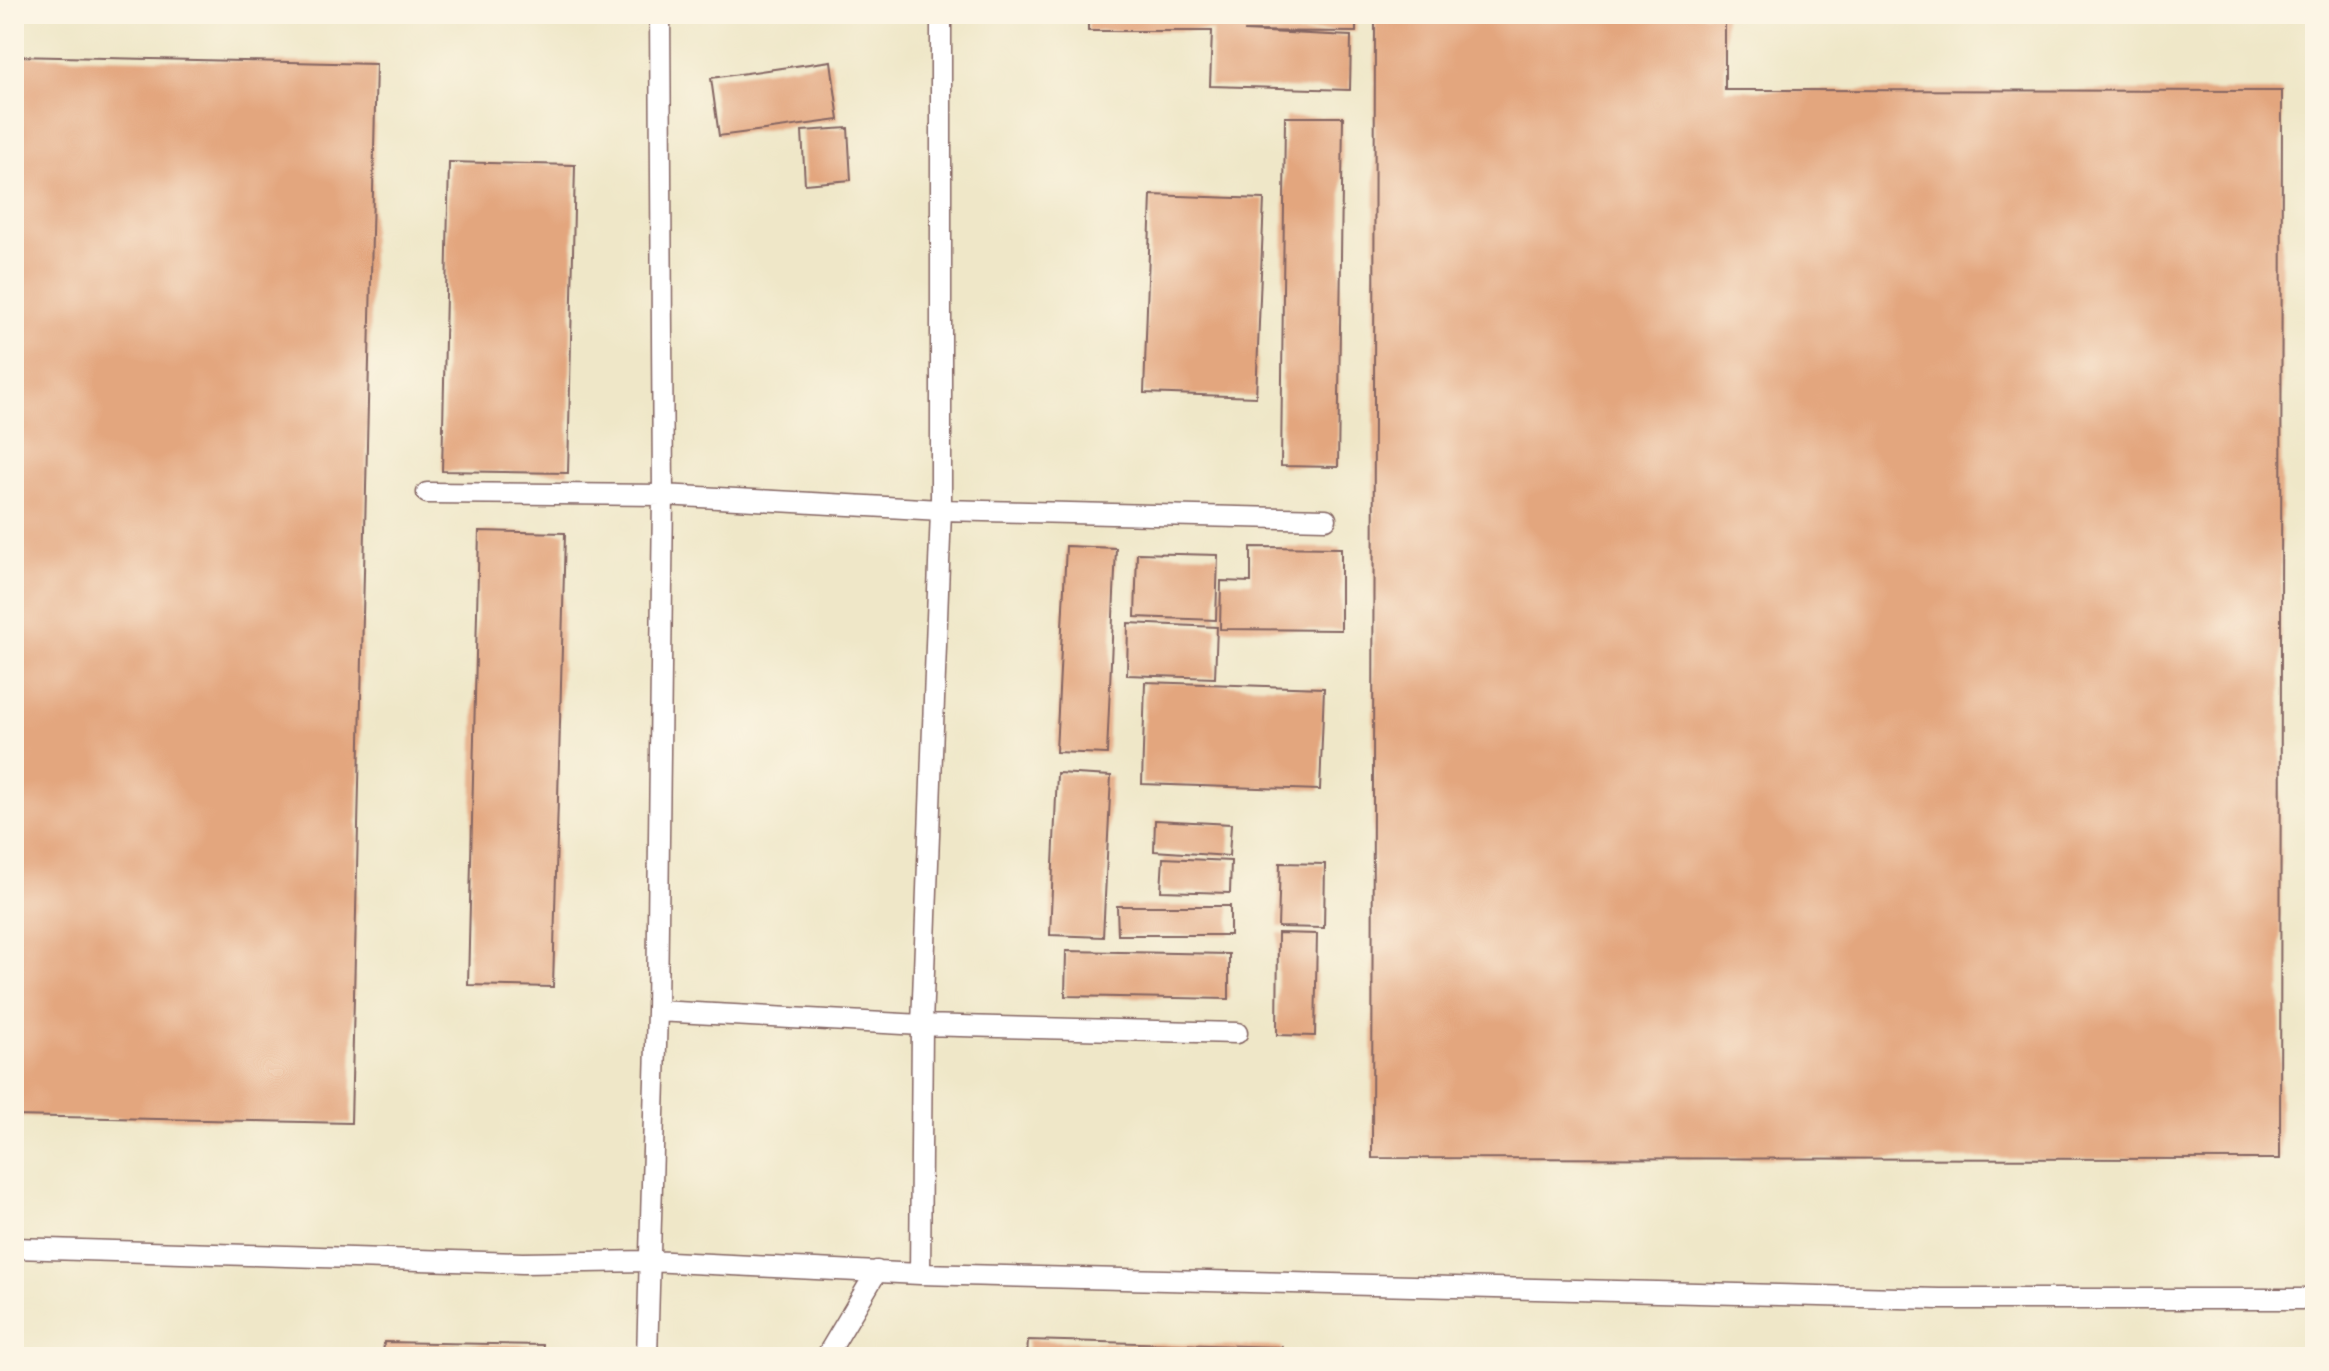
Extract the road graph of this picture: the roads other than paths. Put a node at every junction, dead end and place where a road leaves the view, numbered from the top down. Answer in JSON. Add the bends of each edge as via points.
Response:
{"nodes":[{"id":1,"x":660,"y":14,"type":"edge"},
{"id":2,"x":941,"y":14,"type":"edge"},
{"id":3,"x":427,"y":493,"type":"dead end"},
{"id":4,"x":663,"y":495,"type":"junction"},
{"id":5,"x":941,"y":510,"type":"junction"},
{"id":6,"x":1326,"y":519,"type":"dead end"},
{"id":7,"x":657,"y":1011,"type":"junction"},
{"id":8,"x":922,"y":1025,"type":"junction"},
{"id":9,"x":1237,"y":1033,"type":"dead end"},
{"id":10,"x":14,"y":1248,"type":"edge"},
{"id":11,"x":649,"y":1261,"type":"junction"},
{"id":12,"x":877,"y":1271,"type":"junction"},
{"id":13,"x":920,"y":1274,"type":"junction"},
{"id":14,"x":2315,"y":1299,"type":"edge"},
{"id":15,"x":647,"y":1357,"type":"edge"},
{"id":16,"x":826,"y":1357,"type":"edge"}],
"edges":[{"from":1,"to":4,"type":"lane"},
{"from":2,"to":5,"type":"lane"},
{"from":3,"to":4,"type":"lane"},
{"from":4,"to":5,"type":"lane"},
{"from":4,"to":7,"type":"lane"},
{"from":5,"to":6,"type":"lane"},
{"from":5,"to":8,"type":"lane"},
{"from":7,"to":8,"type":"lane"},
{"from":7,"to":11,"type":"lane"},
{"from":8,"to":9,"type":"lane"},
{"from":8,"to":13,"type":"lane"},
{"from":10,"to":11,"type":"lane","via":[[523,1263]]},
{"from":11,"to":12,"type":"lane"},
{"from":11,"to":15,"type":"lane"},
{"from":12,"to":13,"type":"lane"},
{"from":12,"to":16,"type":"lane"},
{"from":13,"to":14,"type":"lane","via":[[1939,1299]]}]}
